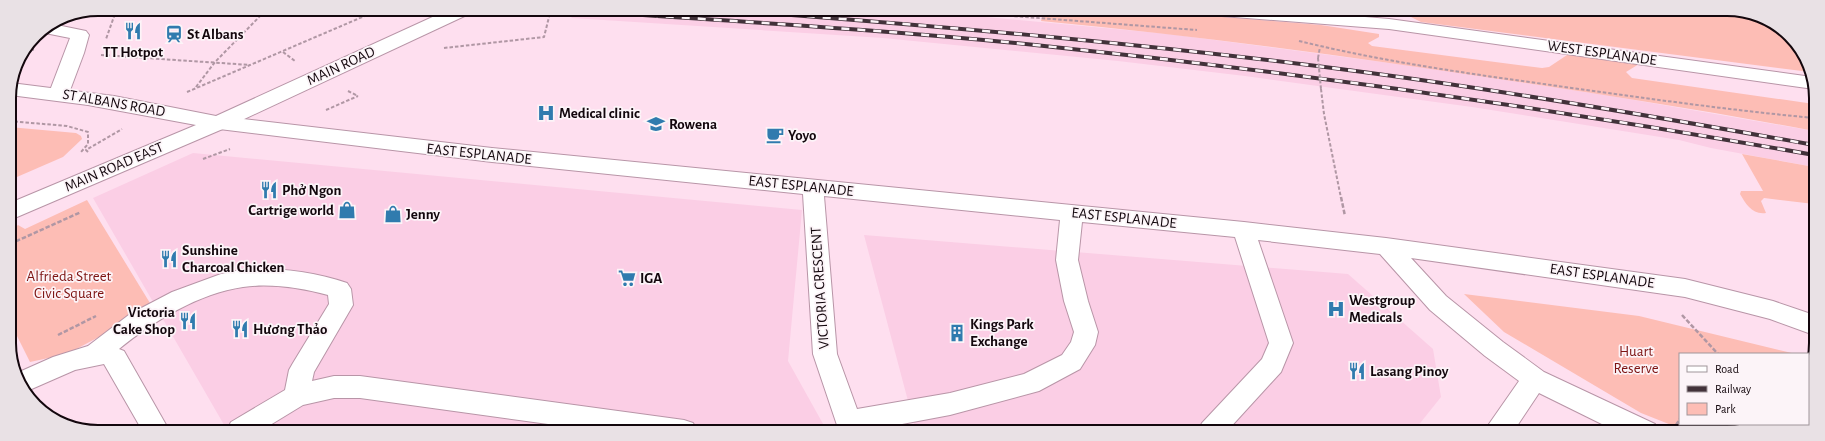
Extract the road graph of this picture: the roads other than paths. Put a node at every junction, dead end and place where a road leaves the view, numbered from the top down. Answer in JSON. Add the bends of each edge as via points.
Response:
{"nodes":[{"id":1,"x":450,"y":16,"type":"edge"},
{"id":2,"x":1364,"y":16,"type":"edge"},
{"id":3,"x":1388,"y":17,"type":"edge"},
{"id":4,"x":53,"y":29,"type":"edge"},
{"id":5,"x":1807,"y":82,"type":"edge"},
{"id":6,"x":16,"y":90,"type":"edge"},
{"id":7,"x":59,"y":94,"type":"junction"},
{"id":8,"x":218,"y":123,"type":"junction"},
{"id":9,"x":813,"y":188,"type":"junction"},
{"id":10,"x":16,"y":209,"type":"edge"},
{"id":11,"x":1072,"y":213,"type":"junction"},
{"id":12,"x":1244,"y":230,"type":"junction"},
{"id":13,"x":1386,"y":246,"type":"junction"},
{"id":14,"x":1809,"y":323,"type":"edge"},
{"id":15,"x":92,"y":356,"type":"junction"},
{"id":16,"x":1535,"y":379,"type":"junction"},
{"id":17,"x":25,"y":380,"type":"edge"},
{"id":18,"x":297,"y":396,"type":"junction"},
{"id":19,"x":153,"y":425,"type":"edge"},
{"id":20,"x":248,"y":425,"type":"edge"},
{"id":21,"x":640,"y":425,"type":"edge"},
{"id":22,"x":851,"y":425,"type":"edge"},
{"id":23,"x":856,"y":425,"type":"edge"},
{"id":24,"x":1217,"y":425,"type":"edge"},
{"id":25,"x":1503,"y":425,"type":"edge"},
{"id":26,"x":1630,"y":425,"type":"edge"}],
"edges":[{"from":1,"to":8,"type":"street","name":"MAIN ROAD"},
{"from":2,"to":3,"type":"street","name":"WEST ESPLANADE"},
{"from":3,"to":5,"type":"street","name":"WEST ESPLANADE"},
{"from":4,"to":7,"type":"street","via":[[80,35]]},
{"from":6,"to":7,"type":"street","name":"ST ALBANS ROAD"},
{"from":7,"to":8,"type":"street","name":"ST ALBANS ROAD"},
{"from":8,"to":9,"type":"street","name":"EAST ESPLANADE","via":[[492,156]]},
{"from":8,"to":10,"type":"street","name":"MAIN ROAD EAST"},
{"from":9,"to":11,"type":"street","name":"EAST ESPLANADE"},
{"from":9,"to":22,"type":"street","name":"VICTORIA CRESCENT","via":[[825,354]]},
{"from":11,"to":12,"type":"street","name":"EAST ESPLANADE"},
{"from":11,"to":23,"type":"street","via":[[1067,260],[1086,332],[1083,345],[1072,362],[1030,383]]},
{"from":12,"to":13,"type":"street","name":"EAST ESPLANADE"},
{"from":12,"to":24,"type":"street","via":[[1281,343],[1272,365]]},
{"from":13,"to":14,"type":"street","name":"EAST ESPLANADE","via":[[1685,288],[1773,310]]},
{"from":13,"to":16,"type":"street","via":[[1438,303]]},
{"from":15,"to":17,"type":"street","via":[[45,370]]},
{"from":15,"to":18,"type":"street","via":[[145,316],[223,283],[246,278],[325,284],[339,289],[341,306],[302,370]]},
{"from":15,"to":19,"type":"street","via":[[104,354],[115,358]]},
{"from":16,"to":25,"type":"street"},
{"from":16,"to":26,"type":"street"},
{"from":18,"to":20,"type":"street"},
{"from":18,"to":21,"type":"street","via":[[334,387],[360,387]]}]}
